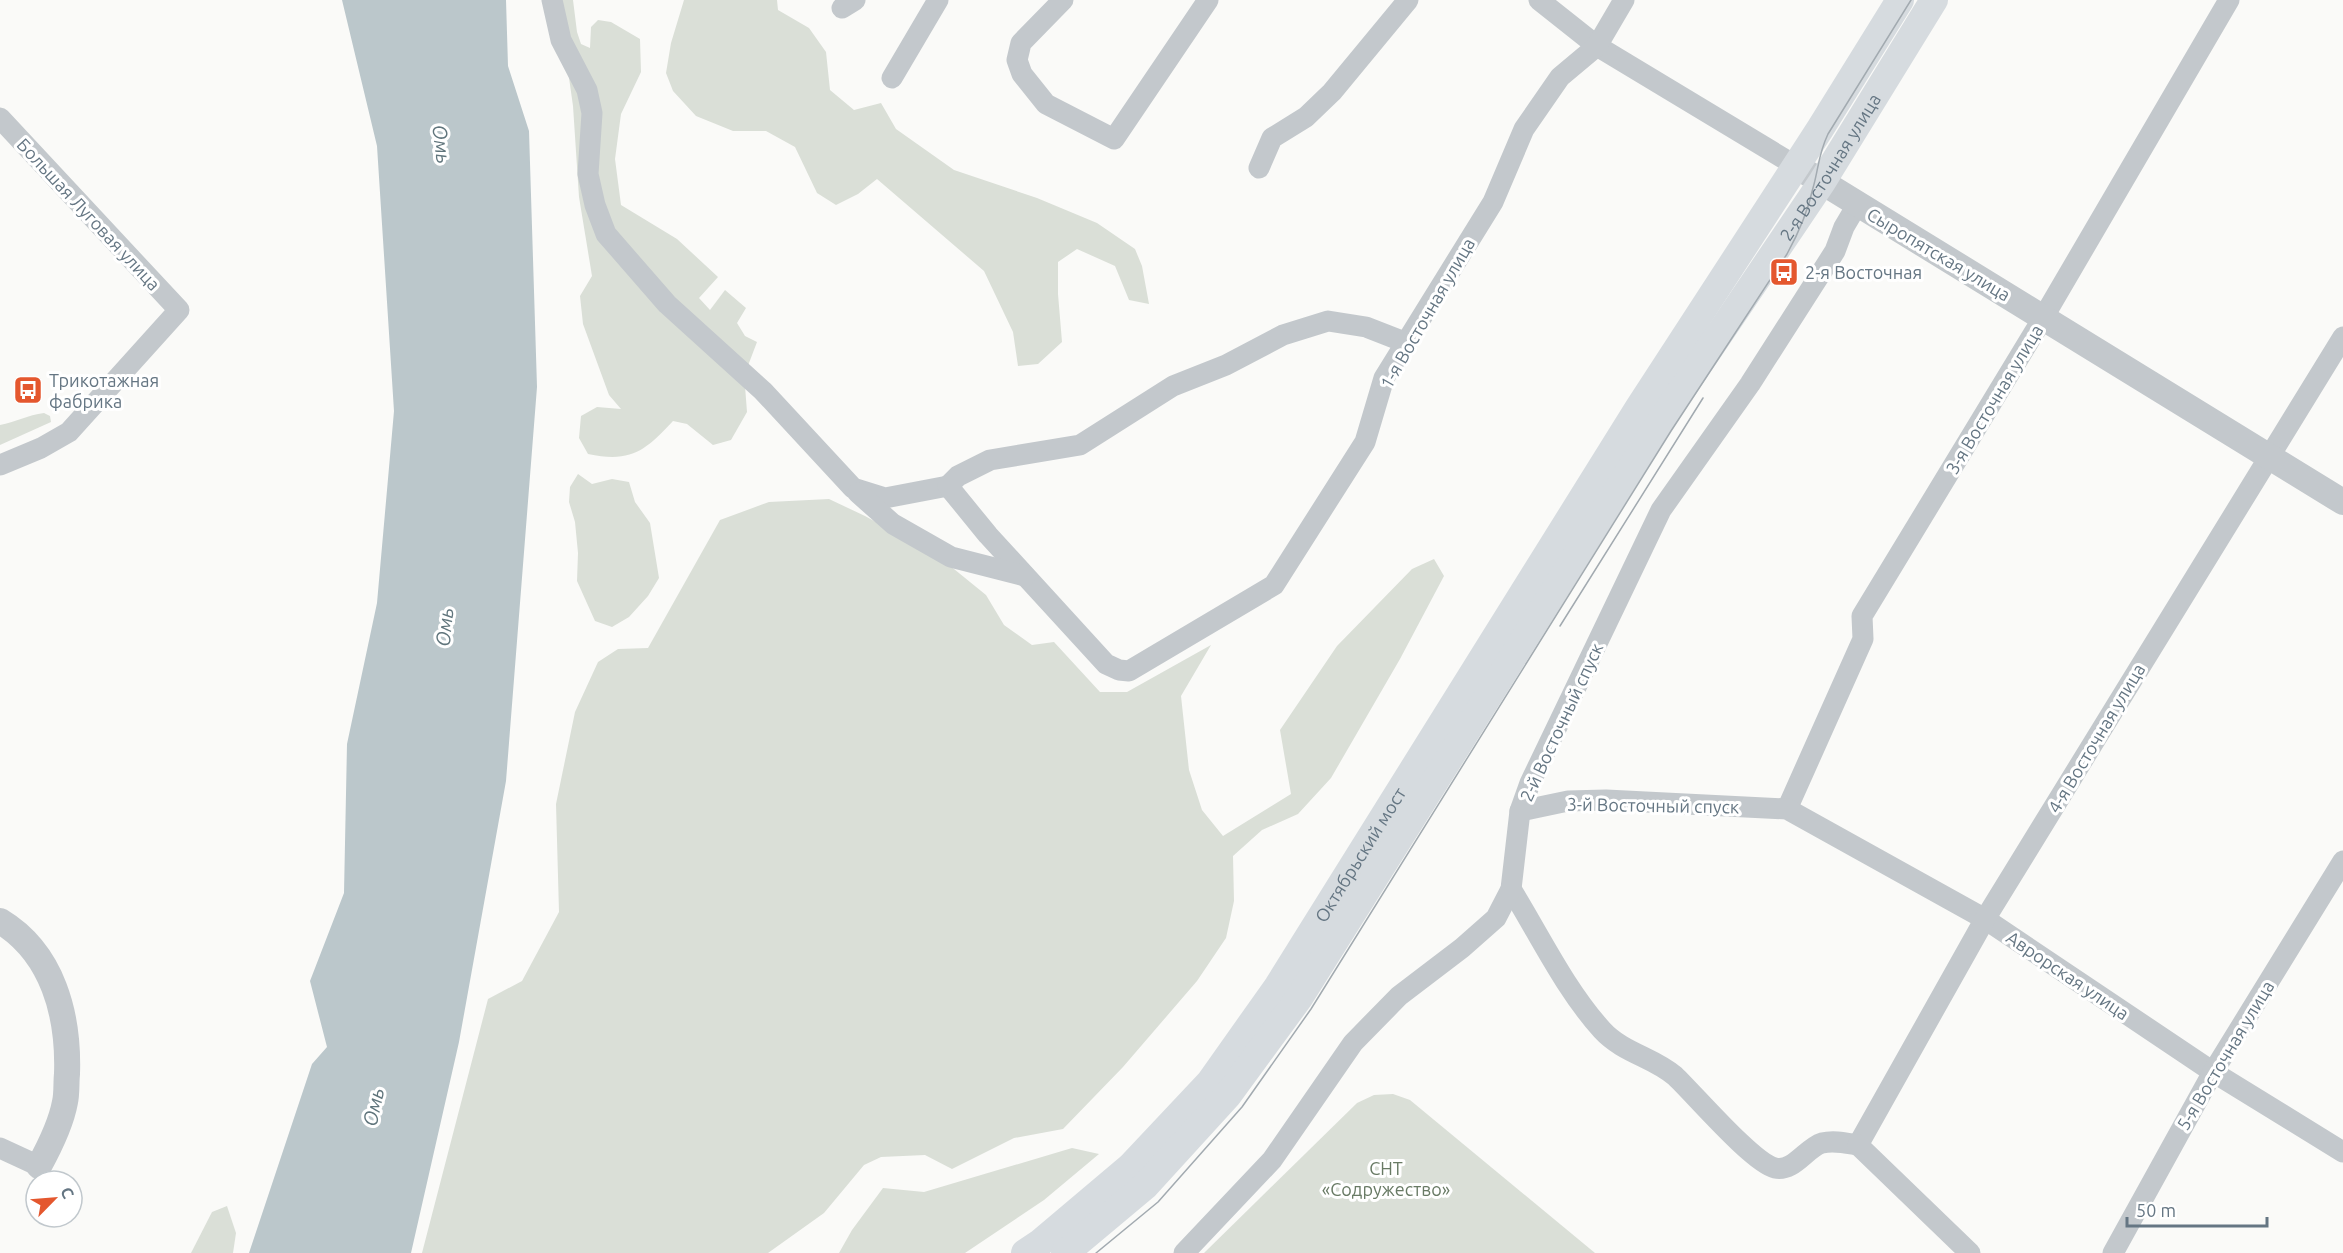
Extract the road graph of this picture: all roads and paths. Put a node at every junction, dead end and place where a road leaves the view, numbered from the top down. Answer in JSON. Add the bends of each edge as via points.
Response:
{"nodes":[{"id":1,"x":552,"y":0,"type":"edge"},
{"id":2,"x":938,"y":0,"type":"edge"},
{"id":3,"x":1063,"y":0,"type":"edge"},
{"id":4,"x":1208,"y":0,"type":"edge"},
{"id":5,"x":1408,"y":0,"type":"edge"},
{"id":6,"x":1539,"y":0,"type":"edge"},
{"id":7,"x":1624,"y":0,"type":"edge"},
{"id":8,"x":1900,"y":0,"type":"edge"},
{"id":9,"x":1934,"y":0,"type":"edge"},
{"id":10,"x":2229,"y":0,"type":"edge"},
{"id":11,"x":1597,"y":46,"type":"junction"},
{"id":12,"x":892,"y":78,"type":"dead end"},
{"id":13,"x":0,"y":118,"type":"edge"},
{"id":14,"x":1796,"y":166,"type":"junction"},
{"id":15,"x":1259,"y":168,"type":"dead end"},
{"id":16,"x":1822,"y":182,"type":"junction"},
{"id":17,"x":1857,"y":205,"type":"junction"},
{"id":18,"x":2043,"y":318,"type":"junction"},
{"id":19,"x":2343,"y":337,"type":"edge"},
{"id":20,"x":1407,"y":343,"type":"junction"},
{"id":21,"x":1649,"y":416,"type":"junction"},
{"id":22,"x":2268,"y":456,"type":"junction"},
{"id":23,"x":0,"y":465,"type":"edge"},
{"id":24,"x":948,"y":486,"type":"junction"},
{"id":25,"x":853,"y":488,"type":"junction"},
{"id":26,"x":2343,"y":502,"type":"edge"},
{"id":27,"x":1025,"y":576,"type":"junction"},
{"id":28,"x":1787,"y":809,"type":"junction"},
{"id":29,"x":1521,"y":811,"type":"junction"},
{"id":30,"x":2343,"y":861,"type":"edge"},
{"id":31,"x":1511,"y":889,"type":"junction"},
{"id":32,"x":1985,"y":919,"type":"junction"},
{"id":33,"x":0,"y":921,"type":"edge"},
{"id":34,"x":2213,"y":1072,"type":"junction"},
{"id":35,"x":1858,"y":1145,"type":"junction"},
{"id":36,"x":0,"y":1148,"type":"edge"},
{"id":37,"x":2343,"y":1152,"type":"edge"},
{"id":38,"x":39,"y":1166,"type":"joint"},
{"id":39,"x":1025,"y":1253,"type":"edge"},
{"id":40,"x":1065,"y":1253,"type":"edge"},
{"id":41,"x":1184,"y":1253,"type":"edge"},
{"id":42,"x":1970,"y":1253,"type":"edge"},
{"id":43,"x":2114,"y":1253,"type":"edge"}],
"edges":[{"from":1,"to":25,"type":"street","via":[[561,40],[589,97],[592,113],[588,174],[606,234],[668,304],[763,391]]},
{"from":2,"to":12,"type":"street"},
{"from":3,"to":4,"type":"street","via":[[1021,44],[1017,60],[1022,74],[1046,104],[1114,140]]},
{"from":5,"to":15,"type":"street","via":[[1332,92],[1306,117],[1272,138]]},
{"from":6,"to":11,"type":"street","name":"Сыропятская улица"},
{"from":7,"to":11,"type":"street","name":"1-я Восточная улица"},
{"from":8,"to":14,"type":"main road","name":"2-я Восточная улица"},
{"from":9,"to":16,"type":"main road","name":"2-я Восточная улица"},
{"from":10,"to":18,"type":"street","name":"3-я Восточная улица"},
{"from":11,"to":14,"type":"street","name":"Сыропятская улица"},
{"from":11,"to":20,"type":"street","name":"1-я Восточная улица","via":[[1560,77],[1524,129],[1493,202]]},
{"from":13,"to":23,"type":"street","name":"Большая Луговая улица","via":[[179,310],[69,432]]},
{"from":14,"to":16,"type":"street","name":"Сыропятская улица"},
{"from":14,"to":21,"type":"main road","name":"2-я Восточная улица"},
{"from":16,"to":17,"type":"street","name":"Сыропятская улица"},
{"from":16,"to":21,"type":"main road","name":"2-я Восточная улица"},
{"from":17,"to":18,"type":"street","name":"Сыропятская улица"},
{"from":17,"to":29,"type":"street","name":"2-й Восточный спуск","via":[[1835,251],[1750,384],[1661,510],[1530,783]]},
{"from":18,"to":22,"type":"street","name":"Сыропятская улица"},
{"from":18,"to":28,"type":"street","name":"3-я Восточная улица","via":[[1862,616],[1863,639]]},
{"from":19,"to":22,"type":"street","name":"4-я Восточная улица"},
{"from":20,"to":24,"type":"street","via":[[1366,327],[1328,321],[1283,335],[1226,365],[1173,386],[1080,446],[990,460],[958,476]]},
{"from":20,"to":27,"type":"street","name":"1-я Восточная улица","via":[[1384,378],[1365,442],[1274,585],[1129,670],[1119,670],[1106,664]]},
{"from":21,"to":39,"type":"main road","name":"Октябрьский мост","via":[[1278,987],[1217,1072],[1130,1167]]},
{"from":21,"to":40,"type":"main road","name":"Октябрьский мост","via":[[1299,998],[1228,1095],[1145,1186]]},
{"from":22,"to":26,"type":"street","name":"Сыропятская улица"},
{"from":22,"to":32,"type":"street","name":"4-я Восточная улица"},
{"from":24,"to":25,"type":"street","via":[[885,498]]},
{"from":24,"to":27,"type":"street"},
{"from":25,"to":27,"type":"street","via":[[893,524],[951,557]]},
{"from":28,"to":29,"type":"street","name":"3-й Восточный спуск","via":[[1606,800],[1568,801]]},
{"from":28,"to":32,"type":"street","name":"Аврорская улица"},
{"from":29,"to":31,"type":"street","name":"2-й Восточный спуск"},
{"from":30,"to":34,"type":"street","name":"5-я Восточная улица"},
{"from":31,"to":35,"type":"street","via":[[1575,995],[1602,1030],[1620,1047],[1673,1074],[1746,1148],[1774,1168],[1786,1168],[1820,1144],[1838,1141]]},
{"from":31,"to":41,"type":"street","name":"2-й Восточный спуск","via":[[1496,918],[1399,996],[1353,1043],[1272,1160]]},
{"from":32,"to":34,"type":"street","name":"Аврорская улица"},
{"from":32,"to":35,"type":"street","name":"4-я Восточная улица"},
{"from":33,"to":38,"type":"street","via":[[18,932],[38,956],[60,999],[68,1050],[65,1101],[53,1140]]},
{"from":34,"to":37,"type":"street","name":"Аврорская улица"},
{"from":34,"to":43,"type":"street","name":"5-я Восточная улица"},
{"from":35,"to":42,"type":"street"},
{"from":36,"to":38,"type":"street"}]}
